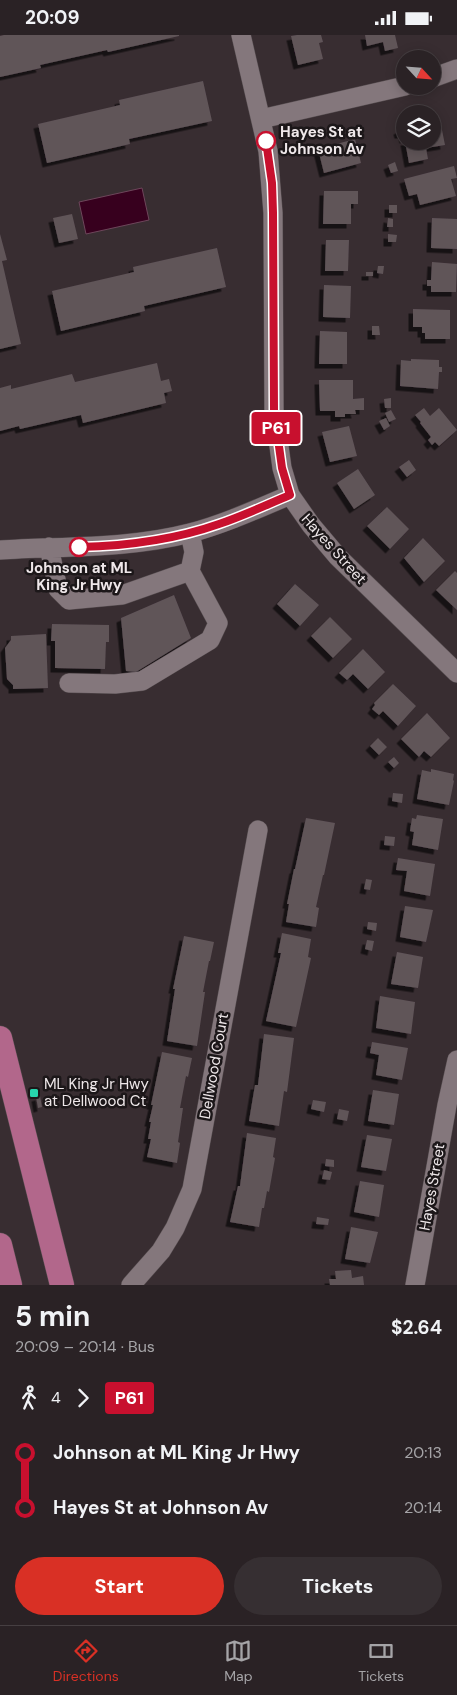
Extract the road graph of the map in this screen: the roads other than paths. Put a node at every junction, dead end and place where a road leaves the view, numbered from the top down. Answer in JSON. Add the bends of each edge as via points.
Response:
{"nodes":[{"id":1,"x":241,"y":35,"type":"edge"},
{"id":2,"x":457,"y":69,"type":"edge"},
{"id":3,"x":441,"y":75,"type":"edge"},
{"id":4,"x":396,"y":88,"type":"edge"},
{"id":5,"x":261,"y":119,"type":"junction"},
{"id":6,"x":290,"y":495,"type":"junction"},
{"id":7,"x":190,"y":533,"type":"junction"},
{"id":8,"x":49,"y":547,"type":"junction"},
{"id":9,"x":0,"y":550,"type":"edge"},
{"id":10,"x":190,"y":571,"type":"junction"},
{"id":11,"x":457,"y":673,"type":"edge"},
{"id":12,"x":69,"y":683,"type":"dead end"},
{"id":13,"x":258,"y":830,"type":"dead end"},
{"id":14,"x":0,"y":1038,"type":"edge"},
{"id":15,"x":457,"y":1060,"type":"edge"},
{"id":16,"x":452,"y":1106,"type":"edge"},
{"id":17,"x":0,"y":1245,"type":"edge"},
{"id":18,"x":10,"y":1285,"type":"edge"},
{"id":19,"x":62,"y":1285,"type":"edge"},
{"id":20,"x":130,"y":1285,"type":"edge"},
{"id":21,"x":415,"y":1285,"type":"edge"}],
"edges":[{"from":1,"to":5,"type":"street","name":"Hayes Street"},
{"from":2,"to":3,"type":"street"},
{"from":4,"to":5,"type":"street"},
{"from":5,"to":6,"type":"street","name":"Hayes Street","via":[[268,151],[273,213],[274,410],[282,468]]},
{"from":6,"to":7,"type":"street"},
{"from":6,"to":11,"type":"street","name":"Hayes Street","via":[[338,557]]},
{"from":7,"to":8,"type":"street","via":[[128,544]]},
{"from":7,"to":10,"type":"street","via":[[194,552]]},
{"from":8,"to":9,"type":"street"},
{"from":8,"to":10,"type":"street","via":[[58,589],[69,599],[122,595]]},
{"from":10,"to":12,"type":"street","via":[[218,623],[210,639],[142,681]]},
{"from":13,"to":20,"type":"street","name":"Dellwood Court","via":[[192,1189],[161,1251]]},
{"from":14,"to":19,"type":"main road"},
{"from":15,"to":16,"type":"street","name":"Hayes Street"},
{"from":16,"to":21,"type":"street","name":"Hayes Street"},
{"from":17,"to":18,"type":"main road"}]}
